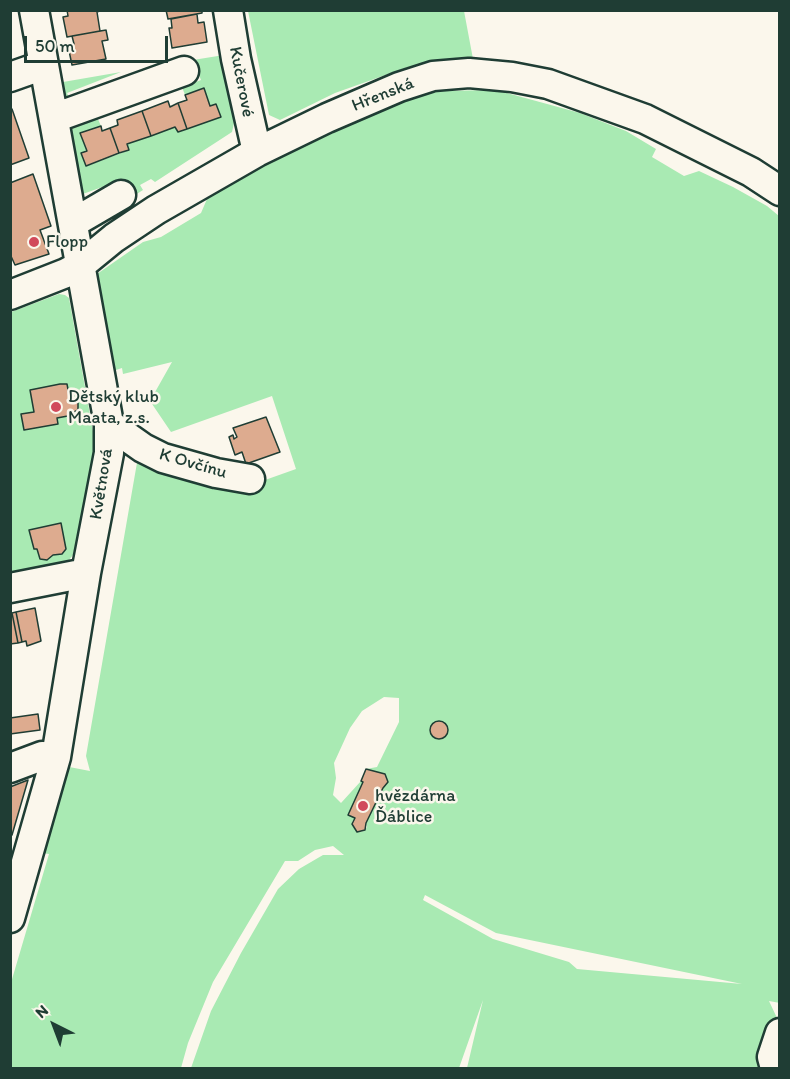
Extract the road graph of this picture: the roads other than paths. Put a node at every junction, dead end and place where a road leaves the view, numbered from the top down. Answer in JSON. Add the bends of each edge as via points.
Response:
{"nodes":[{"id":1,"x":34,"y":10,"type":"edge"},
{"id":2,"x":228,"y":10,"type":"edge"},
{"id":3,"x":44,"y":65,"type":"junction"},
{"id":4,"x":184,"y":71,"type":"dead end"},
{"id":5,"x":10,"y":77,"type":"edge"},
{"id":6,"x":54,"y":118,"type":"junction"},
{"id":7,"x":257,"y":152,"type":"junction"},
{"id":8,"x":780,"y":191,"type":"edge"},
{"id":9,"x":121,"y":195,"type":"dead end"},
{"id":10,"x":73,"y":223,"type":"junction"},
{"id":11,"x":81,"y":265,"type":"junction"},
{"id":12,"x":10,"y":295,"type":"edge"},
{"id":13,"x":108,"y":424,"type":"junction"},
{"id":14,"x":250,"y":479,"type":"dead end"},
{"id":15,"x":86,"y":573,"type":"junction"},
{"id":16,"x":10,"y":588,"type":"edge"},
{"id":17,"x":56,"y":757,"type":"junction"},
{"id":18,"x":10,"y":768,"type":"edge"},
{"id":19,"x":10,"y":918,"type":"edge"},
{"id":20,"x":780,"y":1033,"type":"edge"},
{"id":21,"x":775,"y":1068,"type":"edge"}],
"edges":[{"from":1,"to":3,"type":"street","name":"Květnová"},
{"from":2,"to":7,"type":"street","name":"Kučerové"},
{"from":3,"to":5,"type":"street"},
{"from":3,"to":6,"type":"street","name":"Květnová"},
{"from":4,"to":6,"type":"street","via":[[153,73]]},
{"from":6,"to":10,"type":"street","name":"Květnová"},
{"from":7,"to":8,"type":"street","name":"Hřenská","via":[[327,118],[433,76],[512,77],[548,84],[645,119],[751,172]]},
{"from":7,"to":11,"type":"street","name":"Hřenská","via":[[156,210]]},
{"from":9,"to":10,"type":"street"},
{"from":10,"to":11,"type":"street","name":"Květnová"},
{"from":11,"to":12,"type":"street","name":"Hřenská"},
{"from":11,"to":13,"type":"street","name":"Květnová"},
{"from":13,"to":14,"type":"street","name":"K Ovčínu","via":[[163,458]]},
{"from":13,"to":15,"type":"street","name":"Květnová","via":[[109,453]]},
{"from":15,"to":16,"type":"street"},
{"from":15,"to":17,"type":"street","name":"Květnová"},
{"from":17,"to":18,"type":"street","via":[[42,756]]},
{"from":17,"to":19,"type":"street","name":"Květnová"},
{"from":20,"to":21,"type":"street","via":[[772,1057]]}]}
